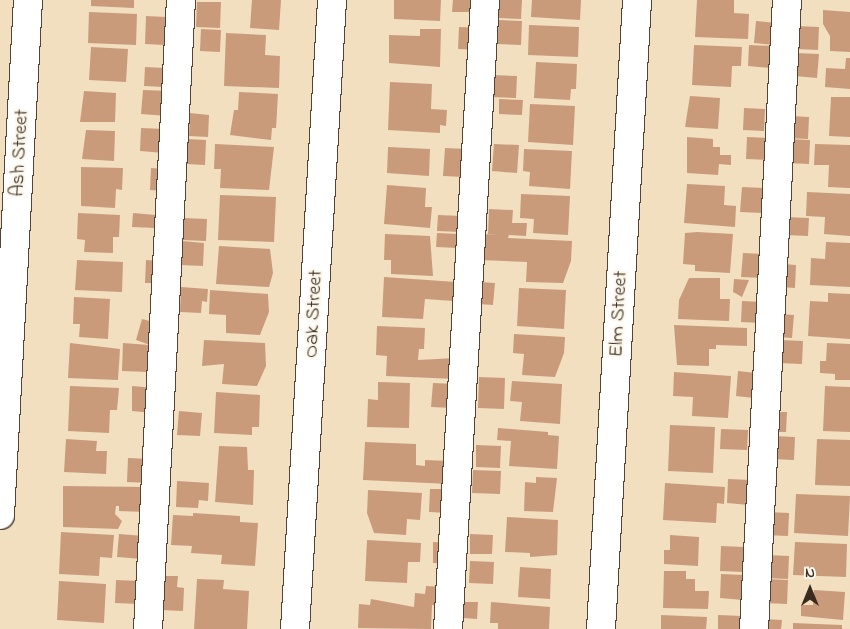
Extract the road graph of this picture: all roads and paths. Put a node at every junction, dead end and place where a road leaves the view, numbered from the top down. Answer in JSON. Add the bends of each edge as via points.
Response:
{"nodes":[{"id":1,"x":28,"y":0,"type":"edge"},
{"id":2,"x":181,"y":0,"type":"edge"},
{"id":3,"x":332,"y":0,"type":"edge"},
{"id":4,"x":485,"y":0,"type":"edge"},
{"id":5,"x":637,"y":0,"type":"edge"},
{"id":6,"x":787,"y":0,"type":"edge"},
{"id":7,"x":0,"y":516,"type":"edge"},
{"id":8,"x":148,"y":629,"type":"edge"},
{"id":9,"x":295,"y":629,"type":"edge"},
{"id":10,"x":448,"y":629,"type":"edge"},
{"id":11,"x":601,"y":629,"type":"edge"},
{"id":12,"x":754,"y":629,"type":"edge"}],
"edges":[{"from":1,"to":7,"type":"street","name":"Ash Street"},
{"from":2,"to":8,"type":"street"},
{"from":3,"to":9,"type":"street","name":"Oak Street"},
{"from":4,"to":10,"type":"street"},
{"from":5,"to":11,"type":"street","name":"Elm Street"},
{"from":6,"to":12,"type":"street"}]}
